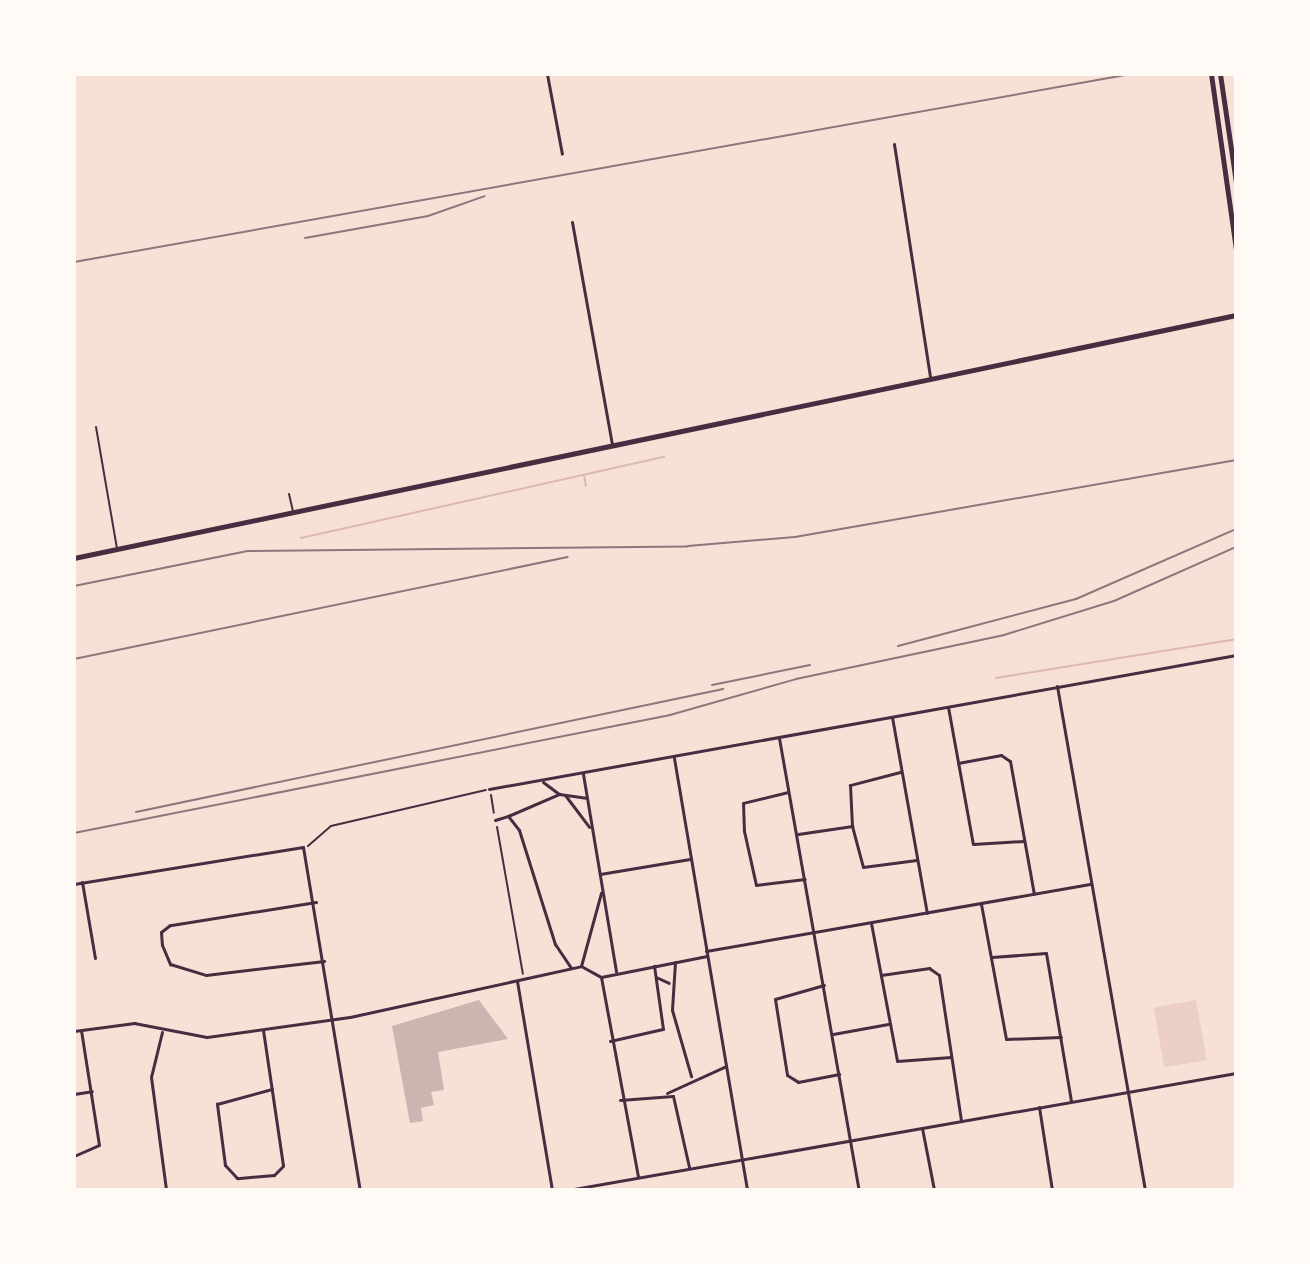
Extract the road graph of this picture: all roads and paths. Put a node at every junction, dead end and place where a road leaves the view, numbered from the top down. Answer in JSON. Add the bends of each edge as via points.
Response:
{"nodes":[{"id":1,"x":547,"y":74,"type":"edge"},
{"id":2,"x":1211,"y":74,"type":"edge"},
{"id":3,"x":1220,"y":74,"type":"edge"},
{"id":4,"x":894,"y":144,"type":"dead end"},
{"id":5,"x":562,"y":154,"type":"dead end"},
{"id":6,"x":1236,"y":183,"type":"edge"},
{"id":7,"x":572,"y":222,"type":"dead end"},
{"id":8,"x":1236,"y":249,"type":"edge"},
{"id":9,"x":1236,"y":315,"type":"edge"},
{"id":10,"x":930,"y":376,"type":"junction"},
{"id":11,"x":96,"y":427,"type":"dead end"},
{"id":12,"x":612,"y":445,"type":"junction"},
{"id":13,"x":289,"y":494,"type":"dead end"},
{"id":14,"x":293,"y":513,"type":"junction"},
{"id":15,"x":118,"y":550,"type":"junction"},
{"id":16,"x":74,"y":558,"type":"edge"},
{"id":17,"x":1236,"y":655,"type":"edge"},
{"id":18,"x":1057,"y":686,"type":"junction"},
{"id":19,"x":948,"y":707,"type":"junction"},
{"id":20,"x":892,"y":717,"type":"junction"},
{"id":21,"x":779,"y":738,"type":"junction"},
{"id":22,"x":674,"y":758,"type":"junction"},
{"id":23,"x":958,"y":763,"type":"junction"},
{"id":24,"x":902,"y":772,"type":"junction"},
{"id":25,"x":583,"y":774,"type":"junction"},
{"id":26,"x":542,"y":781,"type":"junction"},
{"id":27,"x":489,"y":789,"type":"junction"},
{"id":28,"x":790,"y":792,"type":"junction"},
{"id":29,"x":562,"y":795,"type":"junction"},
{"id":30,"x":586,"y":798,"type":"junction"},
{"id":31,"x":508,"y":816,"type":"junction"},
{"id":32,"x":495,"y":820,"type":"junction"},
{"id":33,"x":852,"y":826,"type":"junction"},
{"id":34,"x":591,"y":830,"type":"junction"},
{"id":35,"x":798,"y":834,"type":"junction"},
{"id":36,"x":1024,"y":841,"type":"junction"},
{"id":37,"x":305,"y":849,"type":"junction"},
{"id":38,"x":690,"y":859,"type":"junction"},
{"id":39,"x":917,"y":860,"type":"junction"},
{"id":40,"x":600,"y":874,"type":"junction"},
{"id":41,"x":805,"y":879,"type":"junction"},
{"id":42,"x":82,"y":882,"type":"junction"},
{"id":43,"x":74,"y":884,"type":"edge"},
{"id":44,"x":1091,"y":884,"type":"junction"},
{"id":45,"x":602,"y":890,"type":"junction"},
{"id":46,"x":1034,"y":894,"type":"junction"},
{"id":47,"x":316,"y":902,"type":"junction"},
{"id":48,"x":981,"y":904,"type":"junction"},
{"id":49,"x":927,"y":913,"type":"junction"},
{"id":50,"x":871,"y":923,"type":"junction"},
{"id":51,"x":816,"y":932,"type":"junction"},
{"id":52,"x":707,"y":954,"type":"junction"},
{"id":53,"x":992,"y":957,"type":"junction"},
{"id":54,"x":95,"y":958,"type":"dead end"},
{"id":55,"x":324,"y":961,"type":"junction"},
{"id":56,"x":675,"y":962,"type":"junction"},
{"id":57,"x":581,"y":966,"type":"junction"},
{"id":58,"x":654,"y":966,"type":"junction"},
{"id":59,"x":572,"y":968,"type":"junction"},
{"id":60,"x":616,"y":971,"type":"junction"},
{"id":61,"x":881,"y":975,"type":"junction"},
{"id":62,"x":601,"y":977,"type":"junction"},
{"id":63,"x":656,"y":977,"type":"junction"},
{"id":64,"x":517,"y":980,"type":"junction"},
{"id":65,"x":669,"y":983,"type":"junction"},
{"id":66,"x":825,"y":985,"type":"junction"},
{"id":67,"x":333,"y":1019,"type":"junction"},
{"id":68,"x":888,"y":1024,"type":"junction"},
{"id":69,"x":81,"y":1030,"type":"junction"},
{"id":70,"x":162,"y":1030,"type":"junction"},
{"id":71,"x":263,"y":1030,"type":"junction"},
{"id":72,"x":74,"y":1031,"type":"edge"},
{"id":73,"x":833,"y":1034,"type":"junction"},
{"id":74,"x":1061,"y":1037,"type":"junction"},
{"id":75,"x":610,"y":1041,"type":"junction"},
{"id":76,"x":951,"y":1057,"type":"junction"},
{"id":77,"x":726,"y":1067,"type":"junction"},
{"id":78,"x":1236,"y":1073,"type":"edge"},
{"id":79,"x":839,"y":1074,"type":"junction"},
{"id":80,"x":691,"y":1076,"type":"junction"},
{"id":81,"x":272,"y":1089,"type":"junction"},
{"id":82,"x":92,"y":1091,"type":"junction"},
{"id":83,"x":1126,"y":1091,"type":"junction"},
{"id":84,"x":667,"y":1093,"type":"junction"},
{"id":85,"x":74,"y":1094,"type":"edge"},
{"id":86,"x":620,"y":1100,"type":"junction"},
{"id":87,"x":1071,"y":1101,"type":"junction"},
{"id":88,"x":1039,"y":1107,"type":"junction"},
{"id":89,"x":961,"y":1120,"type":"junction"},
{"id":90,"x":922,"y":1128,"type":"junction"},
{"id":91,"x":850,"y":1140,"type":"junction"},
{"id":92,"x":74,"y":1156,"type":"edge"},
{"id":93,"x":742,"y":1160,"type":"junction"},
{"id":94,"x":689,"y":1168,"type":"junction"},
{"id":95,"x":638,"y":1178,"type":"junction"},
{"id":96,"x":166,"y":1190,"type":"edge"},
{"id":97,"x":360,"y":1190,"type":"edge"},
{"id":98,"x":552,"y":1190,"type":"edge"},
{"id":99,"x":568,"y":1190,"type":"edge"},
{"id":100,"x":747,"y":1190,"type":"edge"},
{"id":101,"x":859,"y":1190,"type":"edge"},
{"id":102,"x":934,"y":1190,"type":"edge"},
{"id":103,"x":1052,"y":1190,"type":"edge"},
{"id":104,"x":1145,"y":1190,"type":"edge"}],
"edges":[{"from":1,"to":5,"type":"street"},
{"from":2,"to":8,"type":"main road"},
{"from":3,"to":6,"type":"main road"},
{"from":4,"to":10,"type":"street"},
{"from":7,"to":12,"type":"street"},
{"from":9,"to":10,"type":"main road"},
{"from":10,"to":12,"type":"main road"},
{"from":11,"to":15,"type":"lane"},
{"from":12,"to":14,"type":"main road"},
{"from":13,"to":14,"type":"lane"},
{"from":14,"to":15,"type":"main road"},
{"from":15,"to":16,"type":"main road"},
{"from":17,"to":18,"type":"street"},
{"from":18,"to":19,"type":"street"},
{"from":18,"to":44,"type":"street"},
{"from":19,"to":20,"type":"street"},
{"from":19,"to":23,"type":"street"},
{"from":20,"to":21,"type":"street"},
{"from":20,"to":24,"type":"street"},
{"from":21,"to":22,"type":"street"},
{"from":21,"to":28,"type":"street"},
{"from":22,"to":25,"type":"street"},
{"from":22,"to":38,"type":"street"},
{"from":23,"to":36,"type":"street","via":[[1009,759]]},
{"from":23,"to":36,"type":"street","via":[[974,846]]},
{"from":24,"to":33,"type":"street","via":[[850,785]]},
{"from":24,"to":39,"type":"street"},
{"from":25,"to":26,"type":"street"},
{"from":25,"to":30,"type":"street"},
{"from":26,"to":27,"type":"street"},
{"from":26,"to":29,"type":"street"},
{"from":27,"to":32,"type":"path"},
{"from":27,"to":37,"type":"path","via":[[331,826]]},
{"from":28,"to":35,"type":"street"},
{"from":28,"to":41,"type":"street","via":[[743,803],[744,831],[756,885]]},
{"from":29,"to":30,"type":"street"},
{"from":29,"to":31,"type":"street"},
{"from":29,"to":34,"type":"street"},
{"from":30,"to":34,"type":"street"},
{"from":31,"to":32,"type":"street"},
{"from":31,"to":59,"type":"street","via":[[538,877],[557,948]]},
{"from":32,"to":64,"type":"path","via":[[523,975]]},
{"from":33,"to":35,"type":"street"},
{"from":33,"to":39,"type":"street","via":[[863,867]]},
{"from":34,"to":40,"type":"street"},
{"from":35,"to":41,"type":"street"},
{"from":36,"to":46,"type":"street"},
{"from":37,"to":42,"type":"street"},
{"from":37,"to":47,"type":"street"},
{"from":38,"to":40,"type":"street"},
{"from":38,"to":52,"type":"street"},
{"from":39,"to":49,"type":"street"},
{"from":40,"to":45,"type":"street"},
{"from":41,"to":51,"type":"street"},
{"from":42,"to":43,"type":"street"},
{"from":42,"to":54,"type":"street"},
{"from":44,"to":46,"type":"street"},
{"from":44,"to":83,"type":"street"},
{"from":45,"to":57,"type":"street"},
{"from":45,"to":60,"type":"street"},
{"from":46,"to":48,"type":"street"},
{"from":47,"to":55,"type":"street"},
{"from":47,"to":55,"type":"street","via":[[170,925],[161,932],[162,945],[170,964],[206,975]]},
{"from":48,"to":49,"type":"street"},
{"from":48,"to":53,"type":"street"},
{"from":49,"to":50,"type":"street"},
{"from":50,"to":51,"type":"street"},
{"from":50,"to":61,"type":"street"},
{"from":51,"to":52,"type":"street"},
{"from":51,"to":66,"type":"street"},
{"from":52,"to":56,"type":"street"},
{"from":52,"to":77,"type":"street"},
{"from":53,"to":74,"type":"street","via":[[1008,1042]]},
{"from":53,"to":74,"type":"street","via":[[1043,950]]},
{"from":55,"to":67,"type":"street"},
{"from":56,"to":58,"type":"street"},
{"from":56,"to":65,"type":"street"},
{"from":57,"to":59,"type":"street"},
{"from":57,"to":62,"type":"street"},
{"from":58,"to":60,"type":"street"},
{"from":58,"to":63,"type":"street"},
{"from":59,"to":64,"type":"street"},
{"from":60,"to":62,"type":"street"},
{"from":61,"to":68,"type":"street"},
{"from":61,"to":76,"type":"street","via":[[937,972]]},
{"from":62,"to":75,"type":"street"},
{"from":63,"to":65,"type":"street"},
{"from":63,"to":75,"type":"street","via":[[663,1029]]},
{"from":64,"to":67,"type":"street"},
{"from":64,"to":98,"type":"street"},
{"from":65,"to":80,"type":"street"},
{"from":66,"to":73,"type":"street"},
{"from":66,"to":79,"type":"street","via":[[779,995],[775,1002],[790,1079]]},
{"from":67,"to":71,"type":"street"},
{"from":67,"to":97,"type":"street"},
{"from":68,"to":73,"type":"street"},
{"from":68,"to":76,"type":"street","via":[[899,1062]]},
{"from":69,"to":70,"type":"street","via":[[134,1023]]},
{"from":69,"to":72,"type":"street"},
{"from":69,"to":82,"type":"street"},
{"from":70,"to":71,"type":"street","via":[[207,1037]]},
{"from":70,"to":96,"type":"street","via":[[151,1077]]},
{"from":71,"to":81,"type":"street"},
{"from":73,"to":79,"type":"street"},
{"from":74,"to":87,"type":"street"},
{"from":75,"to":86,"type":"street"},
{"from":76,"to":89,"type":"street"},
{"from":77,"to":80,"type":"street"},
{"from":77,"to":93,"type":"street"},
{"from":78,"to":83,"type":"street"},
{"from":79,"to":91,"type":"street"},
{"from":80,"to":84,"type":"street"},
{"from":81,"to":81,"type":"street","via":[[217,1104],[225,1165],[237,1178],[274,1175],[283,1166]]},
{"from":82,"to":85,"type":"street"},
{"from":82,"to":92,"type":"street","via":[[99,1145]]},
{"from":83,"to":87,"type":"street"},
{"from":83,"to":104,"type":"street"},
{"from":84,"to":86,"type":"street"},
{"from":84,"to":94,"type":"street","via":[[677,1102]]},
{"from":86,"to":95,"type":"street"},
{"from":87,"to":88,"type":"street"},
{"from":88,"to":89,"type":"street"},
{"from":88,"to":103,"type":"street"},
{"from":89,"to":90,"type":"street"},
{"from":90,"to":91,"type":"street"},
{"from":90,"to":102,"type":"street"},
{"from":91,"to":93,"type":"street"},
{"from":91,"to":101,"type":"street"},
{"from":93,"to":94,"type":"street"},
{"from":93,"to":100,"type":"street"},
{"from":94,"to":95,"type":"street"},
{"from":95,"to":99,"type":"street"}]}
